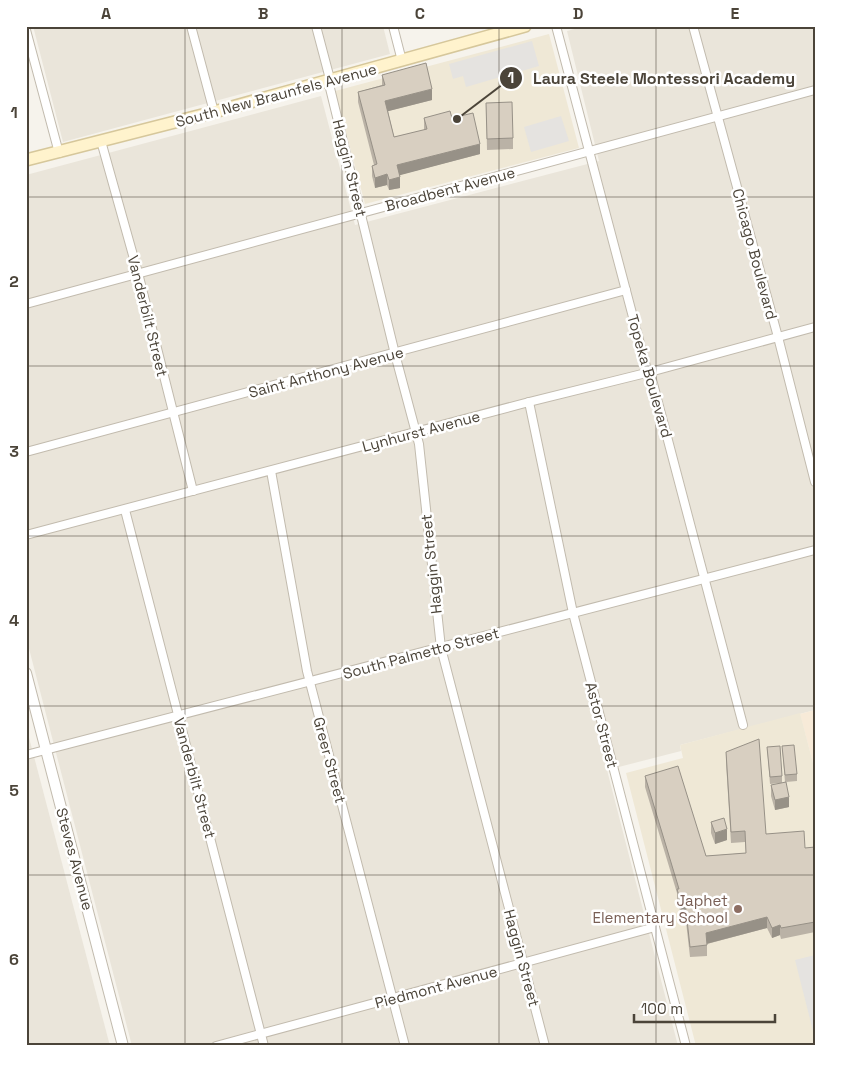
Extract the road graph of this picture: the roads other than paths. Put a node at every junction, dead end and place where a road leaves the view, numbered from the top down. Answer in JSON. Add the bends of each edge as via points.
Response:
{"nodes":[{"id":1,"x":191,"y":26,"type":"edge"},
{"id":2,"x":316,"y":26,"type":"edge"},
{"id":3,"x":393,"y":26,"type":"edge"},
{"id":4,"x":525,"y":26,"type":"edge"},
{"id":5,"x":556,"y":26,"type":"edge"},
{"id":6,"x":693,"y":26,"type":"edge"},
{"id":7,"x":26,"y":30,"type":"edge"},
{"id":8,"x":402,"y":61,"type":"junction"},
{"id":9,"x":329,"y":80,"type":"junction"},
{"id":10,"x":815,"y":90,"type":"edge"},
{"id":11,"x":214,"y":112,"type":"junction"},
{"id":12,"x":718,"y":117,"type":"junction"},
{"id":13,"x":101,"y":141,"type":"junction"},
{"id":14,"x":589,"y":151,"type":"junction"},
{"id":15,"x":58,"y":152,"type":"junction"},
{"id":16,"x":26,"y":160,"type":"edge"},
{"id":17,"x":362,"y":214,"type":"junction"},
{"id":18,"x":138,"y":273,"type":"junction"},
{"id":19,"x":626,"y":290,"type":"junction"},
{"id":20,"x":26,"y":304,"type":"edge"},
{"id":21,"x":815,"y":327,"type":"edge"},
{"id":22,"x":778,"y":337,"type":"junction"},
{"id":23,"x":395,"y":354,"type":"junction"},
{"id":24,"x":650,"y":372,"type":"junction"},
{"id":25,"x":529,"y":402,"type":"junction"},
{"id":26,"x":173,"y":413,"type":"junction"},
{"id":27,"x":416,"y":432,"type":"junction"},
{"id":28,"x":26,"y":452,"type":"edge"},
{"id":29,"x":271,"y":471,"type":"junction"},
{"id":30,"x":815,"y":482,"type":"edge"},
{"id":31,"x":193,"y":491,"type":"junction"},
{"id":32,"x":125,"y":510,"type":"junction"},
{"id":33,"x":26,"y":535,"type":"edge"},
{"id":34,"x":815,"y":550,"type":"edge"},
{"id":35,"x":705,"y":579,"type":"junction"},
{"id":36,"x":572,"y":613,"type":"junction"},
{"id":37,"x":440,"y":648,"type":"junction"},
{"id":38,"x":26,"y":673,"type":"edge"},
{"id":39,"x":310,"y":682,"type":"junction"},
{"id":40,"x":179,"y":716,"type":"junction"},
{"id":41,"x":743,"y":725,"type":"dead end"},
{"id":42,"x":46,"y":750,"type":"junction"},
{"id":43,"x":26,"y":755,"type":"edge"},
{"id":44,"x":655,"y":927,"type":"junction"},
{"id":45,"x":524,"y":963,"type":"junction"},
{"id":46,"x":392,"y":998,"type":"junction"},
{"id":47,"x":261,"y":1033,"type":"junction"},
{"id":48,"x":123,"y":1046,"type":"edge"},
{"id":49,"x":216,"y":1046,"type":"edge"},
{"id":50,"x":264,"y":1046,"type":"edge"},
{"id":51,"x":405,"y":1046,"type":"edge"},
{"id":52,"x":545,"y":1046,"type":"edge"},
{"id":53,"x":686,"y":1046,"type":"edge"}],
"edges":[{"from":1,"to":11,"type":"street"},
{"from":2,"to":9,"type":"street","name":"Haggin Street"},
{"from":3,"to":8,"type":"street"},
{"from":4,"to":8,"type":"main road","name":"South New Braunfels Avenue"},
{"from":5,"to":14,"type":"street","name":"Topeka Boulevard"},
{"from":6,"to":12,"type":"street","name":"Chicago Boulevard"},
{"from":7,"to":15,"type":"street"},
{"from":8,"to":9,"type":"main road","name":"South New Braunfels Avenue"},
{"from":9,"to":11,"type":"main road","name":"South New Braunfels Avenue"},
{"from":9,"to":17,"type":"street","name":"Haggin Street"},
{"from":10,"to":12,"type":"street","name":"Broadbent Avenue"},
{"from":11,"to":13,"type":"main road","name":"South New Braunfels Avenue"},
{"from":12,"to":14,"type":"street","name":"Broadbent Avenue"},
{"from":12,"to":22,"type":"street","name":"Chicago Boulevard"},
{"from":13,"to":15,"type":"main road","name":"South New Braunfels Avenue"},
{"from":13,"to":18,"type":"street","name":"Vanderbilt Street"},
{"from":14,"to":17,"type":"street","name":"Broadbent Avenue"},
{"from":14,"to":19,"type":"street","name":"Topeka Boulevard"},
{"from":15,"to":16,"type":"main road","name":"South New Braunfels Avenue"},
{"from":17,"to":18,"type":"street","name":"Broadbent Avenue"},
{"from":17,"to":23,"type":"street","name":"Haggin Street"},
{"from":18,"to":20,"type":"street","name":"Broadbent Avenue"},
{"from":18,"to":26,"type":"street","name":"Vanderbilt Street"},
{"from":19,"to":23,"type":"street","name":"Saint Anthony Avenue"},
{"from":19,"to":24,"type":"street","name":"Topeka Boulevard"},
{"from":21,"to":22,"type":"street","name":"Lynhurst Avenue"},
{"from":22,"to":24,"type":"street","name":"Lynhurst Avenue"},
{"from":22,"to":30,"type":"street","name":"Chicago Boulevard"},
{"from":23,"to":26,"type":"street","name":"Saint Anthony Avenue"},
{"from":23,"to":27,"type":"street","name":"Haggin Street"},
{"from":24,"to":25,"type":"street","name":"Lynhurst Avenue"},
{"from":24,"to":35,"type":"street","name":"Topeka Boulevard"},
{"from":25,"to":27,"type":"street","name":"Lynhurst Avenue"},
{"from":25,"to":36,"type":"street","name":"Astor Street"},
{"from":26,"to":28,"type":"street","name":"Saint Anthony Avenue"},
{"from":26,"to":31,"type":"street","name":"Vanderbilt Street"},
{"from":27,"to":29,"type":"street","name":"Lynhurst Avenue"},
{"from":27,"to":37,"type":"street","name":"Haggin Street"},
{"from":29,"to":31,"type":"street","name":"Lynhurst Avenue"},
{"from":29,"to":39,"type":"street","name":"Greer Street"},
{"from":31,"to":32,"type":"street","name":"Lynhurst Avenue"},
{"from":32,"to":33,"type":"street","name":"Lynhurst Avenue"},
{"from":32,"to":40,"type":"street","name":"Vanderbilt Street"},
{"from":34,"to":35,"type":"street","name":"South Palmetto Street"},
{"from":35,"to":36,"type":"street","name":"South Palmetto Street"},
{"from":35,"to":41,"type":"street","name":"Topeka Boulevard"},
{"from":36,"to":37,"type":"street","name":"South Palmetto Street"},
{"from":36,"to":44,"type":"street","name":"Astor Street"},
{"from":37,"to":39,"type":"street","name":"South Palmetto Street"},
{"from":37,"to":45,"type":"street","name":"Haggin Street"},
{"from":38,"to":42,"type":"street","name":"Steves Avenue"},
{"from":39,"to":40,"type":"street","name":"South Palmetto Street"},
{"from":39,"to":46,"type":"street","name":"Greer Street"},
{"from":40,"to":42,"type":"street","name":"South Palmetto Street"},
{"from":40,"to":47,"type":"street","name":"Vanderbilt Street"},
{"from":42,"to":43,"type":"street","name":"South Palmetto Street"},
{"from":42,"to":48,"type":"street","name":"Steves Avenue"},
{"from":44,"to":45,"type":"street","name":"Piedmont Avenue"},
{"from":44,"to":53,"type":"street","name":"Astor Street"},
{"from":45,"to":46,"type":"street","name":"Piedmont Avenue"},
{"from":45,"to":52,"type":"street","name":"Haggin Street"},
{"from":46,"to":47,"type":"street","name":"Piedmont Avenue"},
{"from":46,"to":51,"type":"street","name":"Greer Street"},
{"from":47,"to":49,"type":"street","name":"Piedmont Avenue"},
{"from":47,"to":50,"type":"street","name":"Vanderbilt Street"}]}
